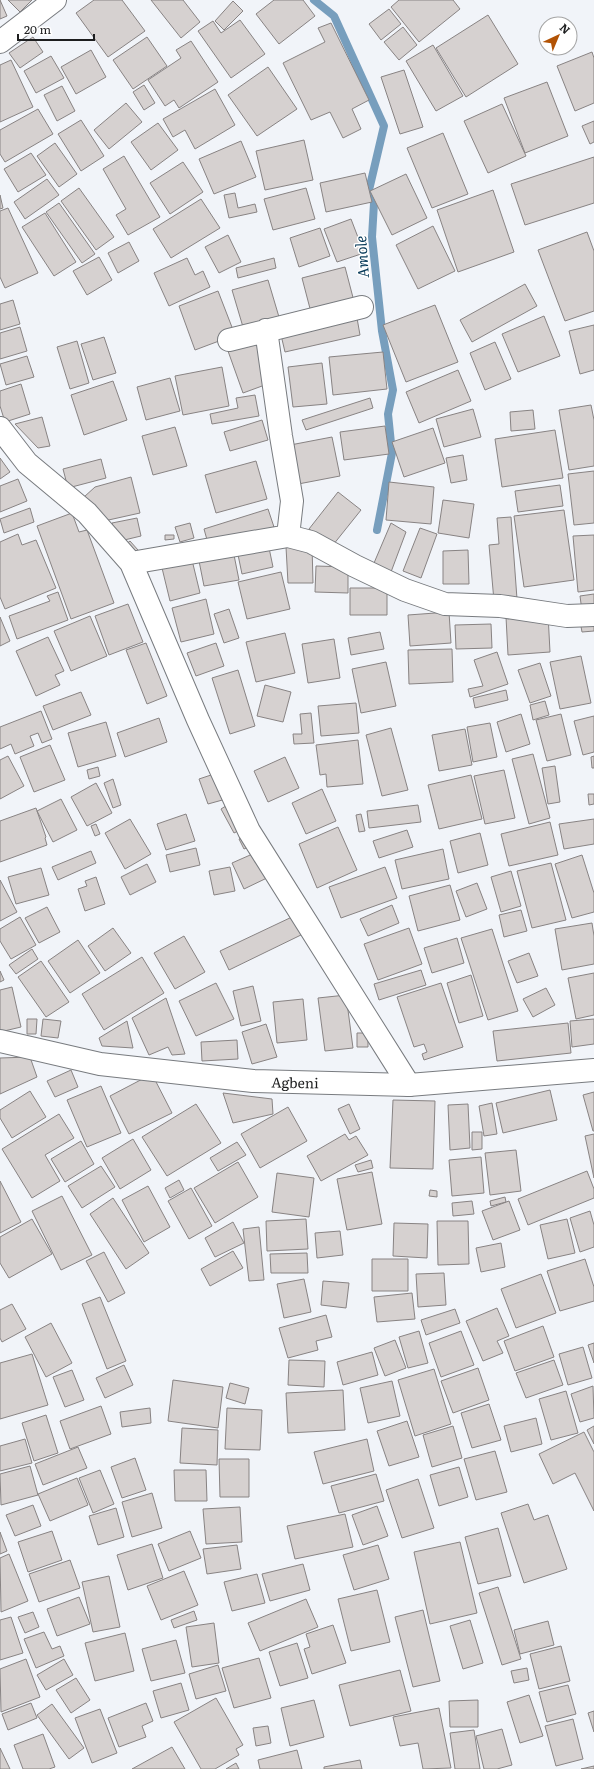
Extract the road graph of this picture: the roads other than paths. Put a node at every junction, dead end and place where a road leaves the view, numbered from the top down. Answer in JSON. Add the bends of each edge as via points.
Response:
{"nodes":[{"id":1,"x":55,"y":0,"type":"edge"},
{"id":2,"x":0,"y":42,"type":"edge"},
{"id":3,"x":362,"y":307,"type":"dead end"},
{"id":4,"x":266,"y":330,"type":"junction"},
{"id":5,"x":229,"y":340,"type":"dead end"},
{"id":6,"x":0,"y":428,"type":"edge"},
{"id":7,"x":288,"y":536,"type":"junction"},
{"id":8,"x":131,"y":563,"type":"junction"},
{"id":9,"x":594,"y":615,"type":"edge"},
{"id":10,"x":0,"y":1041,"type":"edge"},
{"id":11,"x":594,"y":1070,"type":"edge"},
{"id":12,"x":409,"y":1085,"type":"junction"}],
"edges":[{"from":1,"to":2,"type":"street"},
{"from":3,"to":4,"type":"street"},
{"from":4,"to":5,"type":"street"},
{"from":4,"to":7,"type":"street","via":[[280,436],[292,502]]},
{"from":6,"to":8,"type":"street","via":[[26,463],[88,513]]},
{"from":7,"to":8,"type":"street"},
{"from":7,"to":9,"type":"street","via":[[311,542],[405,590],[445,604],[500,606],[567,616]]},
{"from":8,"to":12,"type":"street","via":[[249,831]]},
{"from":10,"to":12,"type":"street","name":"Agbeni","via":[[100,1064],[245,1080]]},
{"from":11,"to":12,"type":"street","name":"Agbeni"}]}
